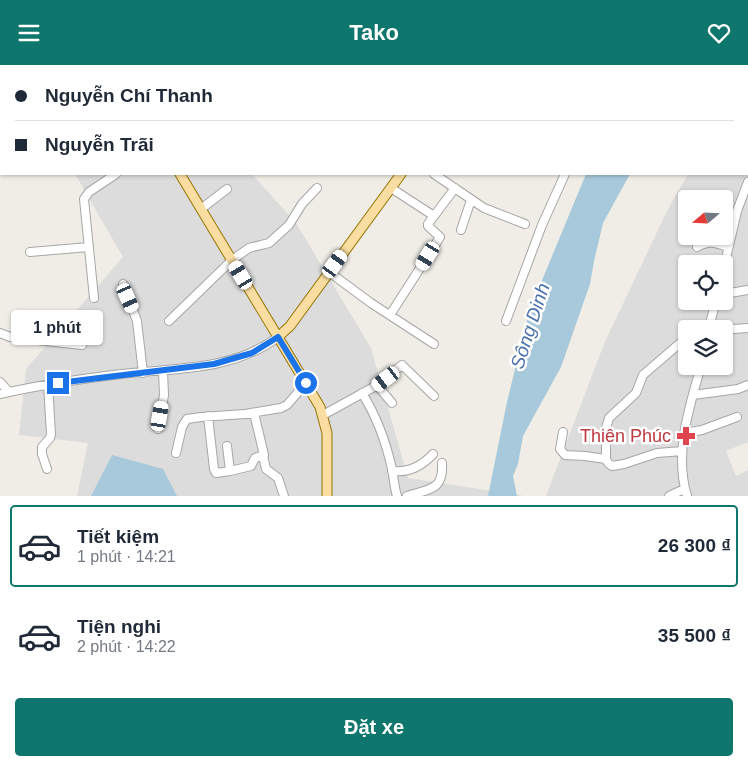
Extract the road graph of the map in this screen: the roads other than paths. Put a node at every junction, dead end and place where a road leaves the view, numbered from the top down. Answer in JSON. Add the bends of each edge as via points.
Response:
{"nodes":[{"id":1,"x":114,"y":175,"type":"edge"},
{"id":2,"x":181,"y":175,"type":"edge"},
{"id":3,"x":400,"y":175,"type":"edge"},
{"id":4,"x":435,"y":175,"type":"edge"},
{"id":5,"x":565,"y":175,"type":"edge"},
{"id":6,"x":748,"y":182,"type":"edge"},
{"id":7,"x":317,"y":188,"type":"dead end"},
{"id":8,"x":391,"y":188,"type":"junction"},
{"id":9,"x":227,"y":189,"type":"dead end"},
{"id":10,"x":455,"y":189,"type":"junction"},
{"id":11,"x":471,"y":200,"type":"junction"},
{"id":12,"x":201,"y":209,"type":"junction"},
{"id":13,"x":434,"y":216,"type":"junction"},
{"id":14,"x":525,"y":224,"type":"dead end"},
{"id":15,"x":461,"y":231,"type":"dead end"},
{"id":16,"x":89,"y":247,"type":"junction"},
{"id":17,"x":697,"y":247,"type":"dead end"},
{"id":18,"x":728,"y":247,"type":"junction"},
{"id":19,"x":30,"y":252,"type":"dead end"},
{"id":20,"x":726,"y":255,"type":"edge"},
{"id":21,"x":232,"y":260,"type":"junction"},
{"id":22,"x":329,"y":272,"type":"junction"},
{"id":23,"x":122,"y":284,"type":"dead end"},
{"id":24,"x":748,"y":290,"type":"edge"},
{"id":25,"x":733,"y":292,"type":"edge"},
{"id":26,"x":94,"y":298,"type":"dead end"},
{"id":27,"x":390,"y":315,"type":"junction"},
{"id":28,"x":169,"y":321,"type":"dead end"},
{"id":29,"x":506,"y":321,"type":"dead end"},
{"id":30,"x":748,"y":328,"type":"edge"},
{"id":31,"x":733,"y":329,"type":"edge"},
{"id":32,"x":0,"y":333,"type":"edge"},
{"id":33,"x":278,"y":337,"type":"junction"},
{"id":34,"x":434,"y":344,"type":"dead end"},
{"id":35,"x":82,"y":345,"type":"dead end"},
{"id":36,"x":678,"y":346,"type":"edge"},
{"id":37,"x":408,"y":358,"type":"dead end"},
{"id":38,"x":402,"y":365,"type":"junction"},
{"id":39,"x":163,"y":371,"type":"junction"},
{"id":40,"x":143,"y":373,"type":"junction"},
{"id":41,"x":698,"y":375,"type":"edge"},
{"id":42,"x":0,"y":382,"type":"edge"},
{"id":43,"x":306,"y":383,"type":"junction"},
{"id":44,"x":48,"y":384,"type":"junction"},
{"id":45,"x":377,"y":385,"type":"junction"},
{"id":46,"x":748,"y":385,"type":"edge"},
{"id":47,"x":9,"y":392,"type":"junction"},
{"id":48,"x":362,"y":393,"type":"junction"},
{"id":49,"x":0,"y":394,"type":"edge"},
{"id":50,"x":692,"y":395,"type":"junction"},
{"id":51,"x":434,"y":396,"type":"dead end"},
{"id":52,"x":392,"y":403,"type":"dead end"},
{"id":53,"x":254,"y":413,"type":"junction"},
{"id":54,"x":323,"y":415,"type":"junction"},
{"id":55,"x":208,"y":416,"type":"junction"},
{"id":56,"x":737,"y":417,"type":"dead end"},
{"id":57,"x":158,"y":429,"type":"dead end"},
{"id":58,"x":563,"y":432,"type":"dead end"},
{"id":59,"x":684,"y":433,"type":"junction"},
{"id":60,"x":227,"y":446,"type":"dead end"},
{"id":61,"x":682,"y":451,"type":"junction"},
{"id":62,"x":176,"y":453,"type":"dead end"},
{"id":63,"x":433,"y":454,"type":"dead end"},
{"id":64,"x":263,"y":455,"type":"junction"},
{"id":65,"x":606,"y":459,"type":"junction"},
{"id":66,"x":442,"y":463,"type":"dead end"},
{"id":67,"x":47,"y":469,"type":"dead end"},
{"id":68,"x":230,"y":471,"type":"junction"},
{"id":69,"x":392,"y":471,"type":"junction"},
{"id":70,"x":686,"y":492,"type":"edge"},
{"id":71,"x":284,"y":496,"type":"edge"},
{"id":72,"x":327,"y":496,"type":"edge"},
{"id":73,"x":397,"y":496,"type":"edge"},
{"id":74,"x":407,"y":496,"type":"edge"},
{"id":75,"x":669,"y":496,"type":"edge"}],
"edges":[{"from":1,"to":16,"type":"street","via":[[84,199]]},
{"from":2,"to":12,"type":"main road"},
{"from":3,"to":8,"type":"main road"},
{"from":4,"to":10,"type":"street"},
{"from":5,"to":29,"type":"street"},
{"from":6,"to":18,"type":"street"},
{"from":7,"to":21,"type":"street","via":[[289,225],[269,243],[249,248]]},
{"from":8,"to":13,"type":"street"},
{"from":8,"to":22,"type":"main road"},
{"from":9,"to":12,"type":"street"},
{"from":10,"to":11,"type":"street"},
{"from":10,"to":13,"type":"street"},
{"from":11,"to":14,"type":"street"},
{"from":11,"to":15,"type":"street"},
{"from":12,"to":21,"type":"main road"},
{"from":13,"to":27,"type":"street","via":[[428,226],[440,237]]},
{"from":16,"to":19,"type":"street"},
{"from":16,"to":26,"type":"street"},
{"from":17,"to":18,"type":"street","via":[[713,242]]},
{"from":18,"to":20,"type":"street"},
{"from":21,"to":28,"type":"street"},
{"from":21,"to":33,"type":"main road"},
{"from":22,"to":27,"type":"street"},
{"from":22,"to":33,"type":"main road","via":[[290,326]]},
{"from":23,"to":40,"type":"street","via":[[137,321]]},
{"from":24,"to":25,"type":"street"},
{"from":27,"to":34,"type":"street"},
{"from":30,"to":31,"type":"street"},
{"from":32,"to":35,"type":"street","via":[[10,337]]},
{"from":33,"to":39,"type":"street","via":[[243,357]]},
{"from":33,"to":43,"type":"main road"},
{"from":36,"to":65,"type":"street","via":[[643,375],[636,393],[609,419]]},
{"from":37,"to":38,"type":"street"},
{"from":38,"to":45,"type":"street"},
{"from":38,"to":51,"type":"street"},
{"from":39,"to":40,"type":"street"},
{"from":39,"to":57,"type":"street","via":[[164,395]]},
{"from":40,"to":44,"type":"street"},
{"from":41,"to":50,"type":"street"},
{"from":42,"to":47,"type":"street"},
{"from":43,"to":53,"type":"street","via":[[284,407]]},
{"from":43,"to":54,"type":"main road"},
{"from":44,"to":47,"type":"street"},
{"from":44,"to":67,"type":"street","via":[[51,433],[42,447]]},
{"from":45,"to":48,"type":"street"},
{"from":45,"to":52,"type":"street"},
{"from":46,"to":50,"type":"street"},
{"from":47,"to":49,"type":"street"},
{"from":48,"to":54,"type":"street"},
{"from":48,"to":69,"type":"street","via":[[378,424]]},
{"from":50,"to":59,"type":"street"},
{"from":53,"to":55,"type":"street"},
{"from":53,"to":64,"type":"street","via":[[265,452]]},
{"from":54,"to":72,"type":"main road","via":[[327,433]]},
{"from":55,"to":62,"type":"street","via":[[185,421]]},
{"from":55,"to":68,"type":"street","via":[[214,471]]},
{"from":56,"to":59,"type":"street"},
{"from":58,"to":65,"type":"street","via":[[560,449],[565,455]]},
{"from":59,"to":61,"type":"street"},
{"from":60,"to":68,"type":"street"},
{"from":61,"to":65,"type":"street","via":[[657,453],[617,466],[610,465]]},
{"from":61,"to":70,"type":"street"},
{"from":63,"to":69,"type":"street","via":[[413,468]]},
{"from":64,"to":68,"type":"street","via":[[255,458],[251,466]]},
{"from":64,"to":71,"type":"street","via":[[266,469],[278,478]]},
{"from":66,"to":74,"type":"street","via":[[440,482]]},
{"from":69,"to":73,"type":"street"},
{"from":70,"to":75,"type":"street"}]}
